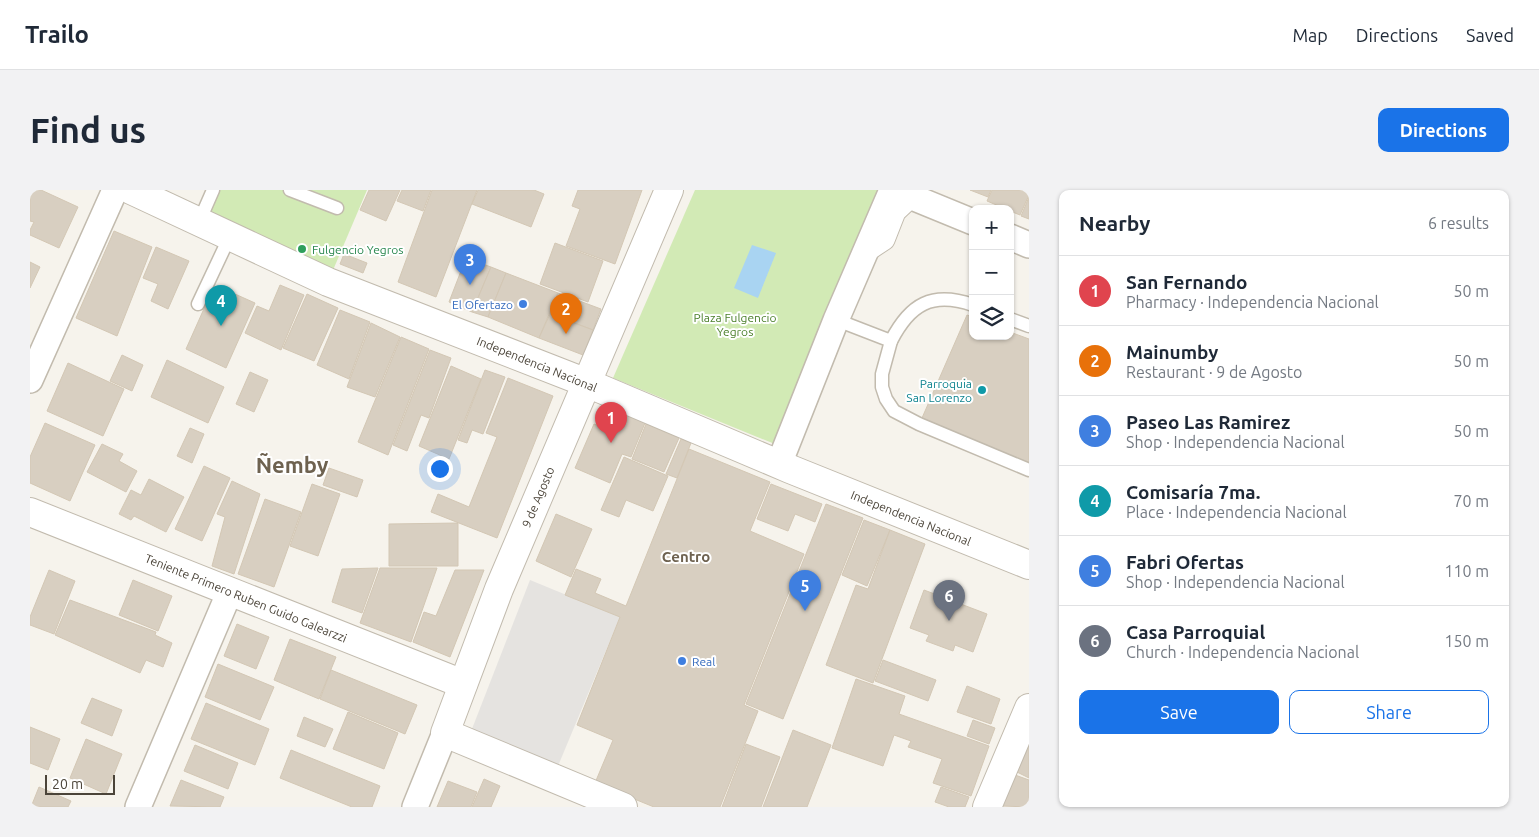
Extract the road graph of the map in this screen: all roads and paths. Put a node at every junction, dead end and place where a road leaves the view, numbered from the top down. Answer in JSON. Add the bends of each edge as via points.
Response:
{"nodes":[{"id":1,"x":115,"y":190,"type":"edge"},
{"id":2,"x":130,"y":190,"type":"edge"},
{"id":3,"x":213,"y":190,"type":"edge"},
{"id":4,"x":290,"y":190,"type":"edge"},
{"id":5,"x":668,"y":190,"type":"edge"},
{"id":6,"x":904,"y":192,"type":"edge"},
{"id":7,"x":337,"y":208,"type":"dead end"},
{"id":8,"x":969,"y":220,"type":"edge"},
{"id":9,"x":199,"y":222,"type":"junction"},
{"id":10,"x":230,"y":236,"type":"junction"},
{"id":11,"x":1014,"y":239,"type":"edge"},
{"id":12,"x":1029,"y":245,"type":"edge"},
{"id":13,"x":198,"y":304,"type":"dead end"},
{"id":14,"x":969,"y":304,"type":"edge"},
{"id":15,"x":1014,"y":320,"type":"edge"},
{"id":16,"x":846,"y":324,"type":"junction"},
{"id":17,"x":1029,"y":326,"type":"edge"},
{"id":18,"x":891,"y":341,"type":"junction"},
{"id":19,"x":30,"y":380,"type":"edge"},
{"id":20,"x":587,"y":383,"type":"junction"},
{"id":21,"x":784,"y":467,"type":"junction"},
{"id":22,"x":1029,"y":470,"type":"edge"},
{"id":23,"x":30,"y":512,"type":"edge"},
{"id":24,"x":1029,"y":565,"type":"edge"},
{"id":25,"x":230,"y":591,"type":"junction"},
{"id":26,"x":463,"y":684,"type":"junction"},
{"id":27,"x":1029,"y":708,"type":"edge"},
{"id":28,"x":445,"y":733,"type":"junction"},
{"id":29,"x":138,"y":807,"type":"edge"},
{"id":30,"x":415,"y":807,"type":"edge"},
{"id":31,"x":624,"y":807,"type":"edge"},
{"id":32,"x":987,"y":807,"type":"edge"}],
"edges":[{"from":1,"to":19,"type":"street"},
{"from":2,"to":9,"type":"street","name":"Independencia Nacional"},
{"from":3,"to":9,"type":"lane"},
{"from":4,"to":7,"type":"lane"},
{"from":5,"to":20,"type":"street","name":"9 de Agosto"},
{"from":6,"to":8,"type":"street"},
{"from":6,"to":16,"type":"street","via":[[885,240],[866,252],[844,303]]},
{"from":6,"to":21,"type":"street","via":[[836,320]]},
{"from":9,"to":10,"type":"street","name":"Independencia Nacional"},
{"from":10,"to":13,"type":"lane"},
{"from":10,"to":20,"type":"street","name":"Independencia Nacional","via":[[328,282]]},
{"from":11,"to":12,"type":"street"},
{"from":14,"to":18,"type":"lane","via":[[949,300],[922,304],[905,317]]},
{"from":15,"to":17,"type":"lane"},
{"from":16,"to":18,"type":"lane"},
{"from":16,"to":21,"type":"street","via":[[822,386],[806,398],[789,441],[795,458]]},
{"from":18,"to":22,"type":"lane","via":[[882,387],[894,411]]},
{"from":20,"to":21,"type":"street","name":"Independencia Nacional"},
{"from":20,"to":26,"type":"street","name":"9 de Agosto","via":[[499,589]]},
{"from":21,"to":24,"type":"street","name":"Independencia Nacional"},
{"from":23,"to":25,"type":"street","name":"Teniente Primero Ruben Guido Galearzzi"},
{"from":25,"to":26,"type":"street","name":"Teniente Primero Ruben Guido Galearzzi"},
{"from":25,"to":29,"type":"street"},
{"from":26,"to":28,"type":"street","name":"9 de Agosto"},
{"from":27,"to":32,"type":"street"},
{"from":28,"to":30,"type":"street","name":"9 de Agosto"},
{"from":28,"to":31,"type":"street"}]}
